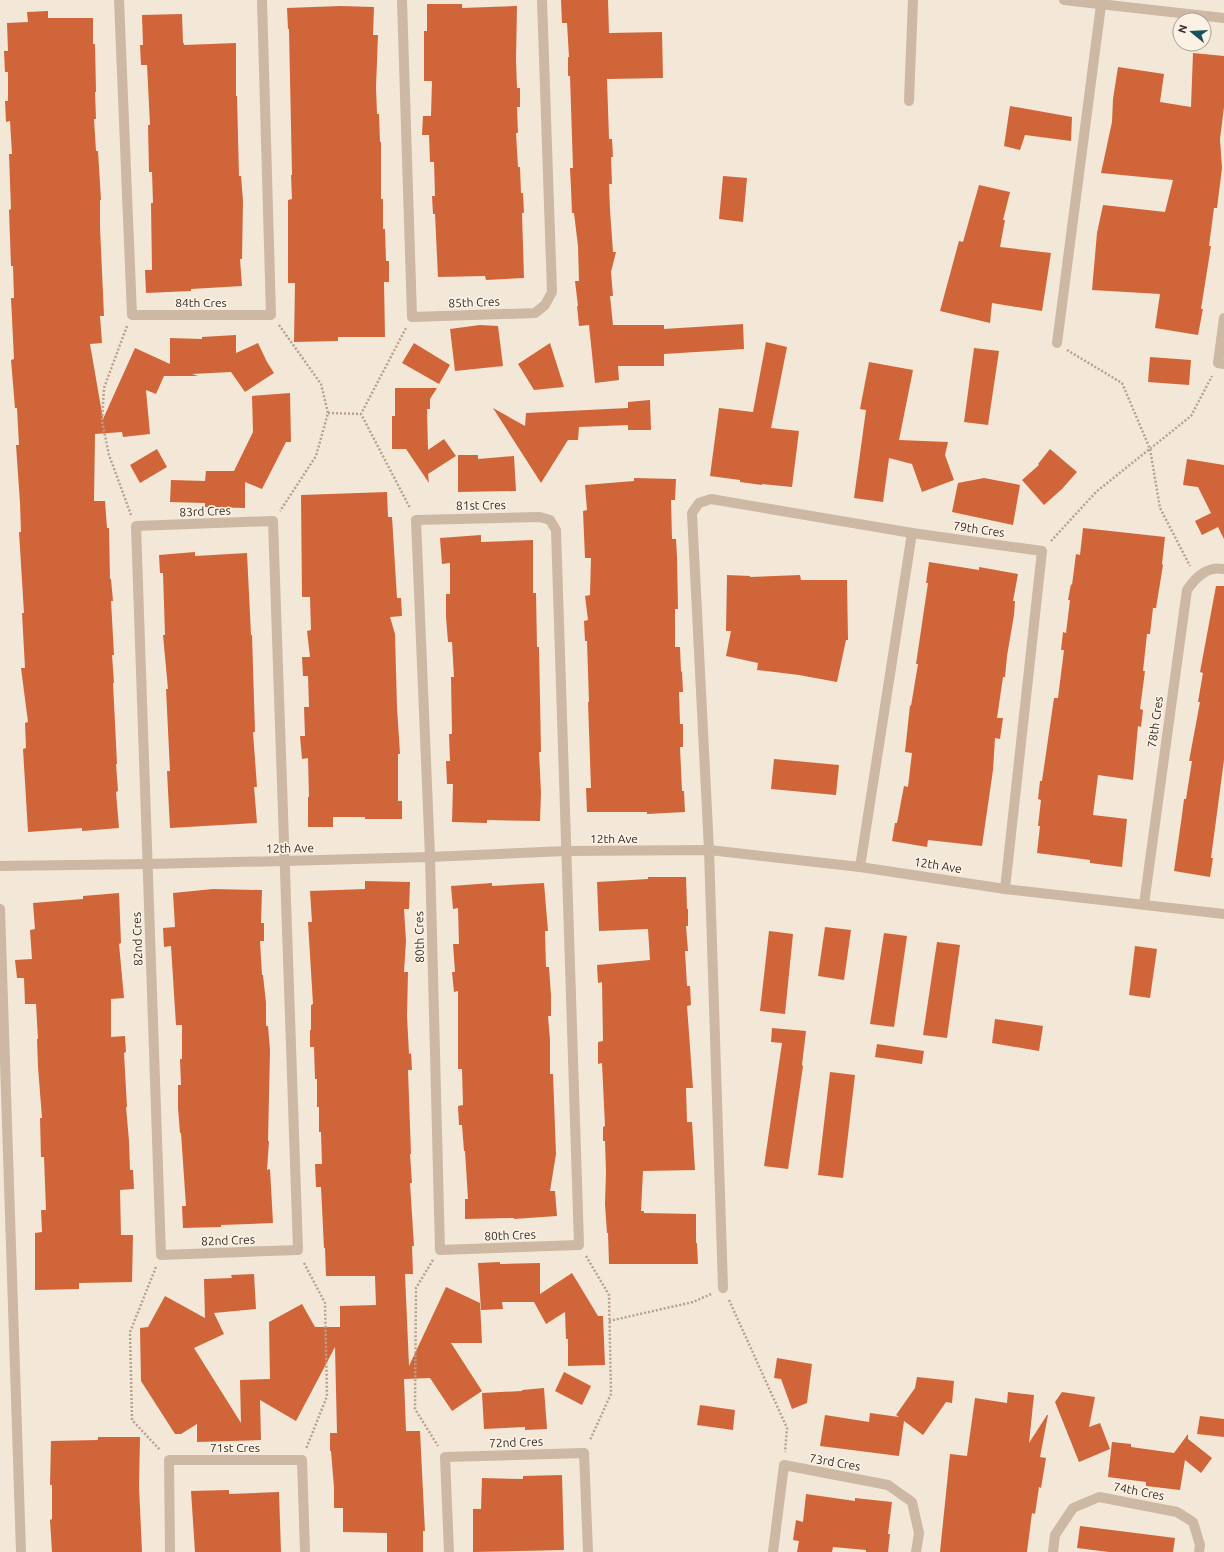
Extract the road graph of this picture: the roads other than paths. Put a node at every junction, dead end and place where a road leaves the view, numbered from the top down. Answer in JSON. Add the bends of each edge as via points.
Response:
{"nodes":[{"id":1,"x":119,"y":0,"type":"edge"},
{"id":2,"x":262,"y":0,"type":"edge"},
{"id":3,"x":402,"y":0,"type":"edge"},
{"id":4,"x":542,"y":0,"type":"edge"},
{"id":5,"x":913,"y":0,"type":"edge"},
{"id":6,"x":1064,"y":0,"type":"edge"},
{"id":7,"x":1100,"y":5,"type":"junction"},
{"id":8,"x":1224,"y":18,"type":"edge"},
{"id":9,"x":909,"y":101,"type":"dead end"},
{"id":10,"x":1224,"y":318,"type":"edge"},
{"id":11,"x":1057,"y":343,"type":"road end"},
{"id":12,"x":1221,"y":363,"type":"edge"},
{"id":13,"x":912,"y":533,"type":"junction"},
{"id":14,"x":1224,"y":569,"type":"edge"},
{"id":15,"x":708,"y":850,"type":"junction"},
{"id":16,"x":566,"y":851,"type":"junction"},
{"id":17,"x":430,"y":857,"type":"junction"},
{"id":18,"x":284,"y":861,"type":"junction"},
{"id":19,"x":147,"y":864,"type":"junction"},
{"id":20,"x":0,"y":866,"type":"edge"},
{"id":21,"x":860,"y":867,"type":"junction"},
{"id":22,"x":1005,"y":888,"type":"junction"},
{"id":23,"x":1144,"y":904,"type":"junction"},
{"id":24,"x":0,"y":909,"type":"edge"},
{"id":25,"x":1224,"y":914,"type":"edge"},
{"id":26,"x":723,"y":1288,"type":"road end"},
{"id":27,"x":21,"y":1552,"type":"edge"},
{"id":28,"x":170,"y":1552,"type":"edge"},
{"id":29,"x":305,"y":1552,"type":"edge"},
{"id":30,"x":448,"y":1552,"type":"edge"},
{"id":31,"x":588,"y":1552,"type":"edge"},
{"id":32,"x":773,"y":1552,"type":"edge"},
{"id":33,"x":916,"y":1552,"type":"edge"},
{"id":34,"x":1053,"y":1552,"type":"edge"},
{"id":35,"x":1199,"y":1552,"type":"edge"}],
"edges":[{"from":1,"to":2,"type":"street","name":"84th Cres","via":[[132,315],[271,315]]},
{"from":3,"to":4,"type":"street","name":"85th Cres","via":[[412,317],[535,313],[545,305],[552,292]]},
{"from":5,"to":9,"type":"street"},
{"from":6,"to":7,"type":"street"},
{"from":7,"to":8,"type":"street"},
{"from":7,"to":11,"type":"street"},
{"from":10,"to":12,"type":"street"},
{"from":13,"to":15,"type":"street","name":"79th Cres","via":[[711,499],[700,503],[692,513]]},
{"from":13,"to":21,"type":"street"},
{"from":13,"to":22,"type":"street","name":"79th Cres","via":[[1042,551]]},
{"from":14,"to":23,"type":"street","name":"78th Cres","via":[[1205,571],[1196,577],[1187,590]]},
{"from":15,"to":16,"type":"street","name":"12th Ave"},
{"from":15,"to":21,"type":"street","name":"12th Ave"},
{"from":15,"to":26,"type":"street","name":"79th Cres"},
{"from":16,"to":17,"type":"street","name":"12th Ave"},
{"from":16,"to":17,"type":"street","name":"81st Cres","via":[[556,530],[550,520],[540,517],[416,520]]},
{"from":16,"to":17,"type":"street","name":"80th Cres","via":[[579,1245],[440,1250]]},
{"from":17,"to":18,"type":"street","name":"12th Ave"},
{"from":18,"to":19,"type":"street","name":"12th Ave"},
{"from":18,"to":19,"type":"street","name":"83rd Cres","via":[[273,521],[136,526]]},
{"from":18,"to":19,"type":"street","name":"82nd Cres","via":[[298,1250],[161,1255]]},
{"from":19,"to":20,"type":"street","name":"12th Ave"},
{"from":21,"to":22,"type":"street","name":"12th Ave"},
{"from":22,"to":23,"type":"street","name":"12th Ave"},
{"from":23,"to":25,"type":"street","name":"12th Ave"},
{"from":24,"to":27,"type":"street"},
{"from":28,"to":29,"type":"street","name":"71st Cres","via":[[169,1460],[302,1460]]},
{"from":30,"to":31,"type":"street","name":"72nd Cres","via":[[445,1457],[584,1453]]},
{"from":32,"to":33,"type":"street","name":"73rd Cres","via":[[784,1465],[888,1484],[912,1502],[918,1533]]},
{"from":34,"to":35,"type":"street","name":"74th Cres","via":[[1055,1535],[1073,1508],[1099,1497],[1177,1512],[1192,1522],[1200,1546]]}]}
